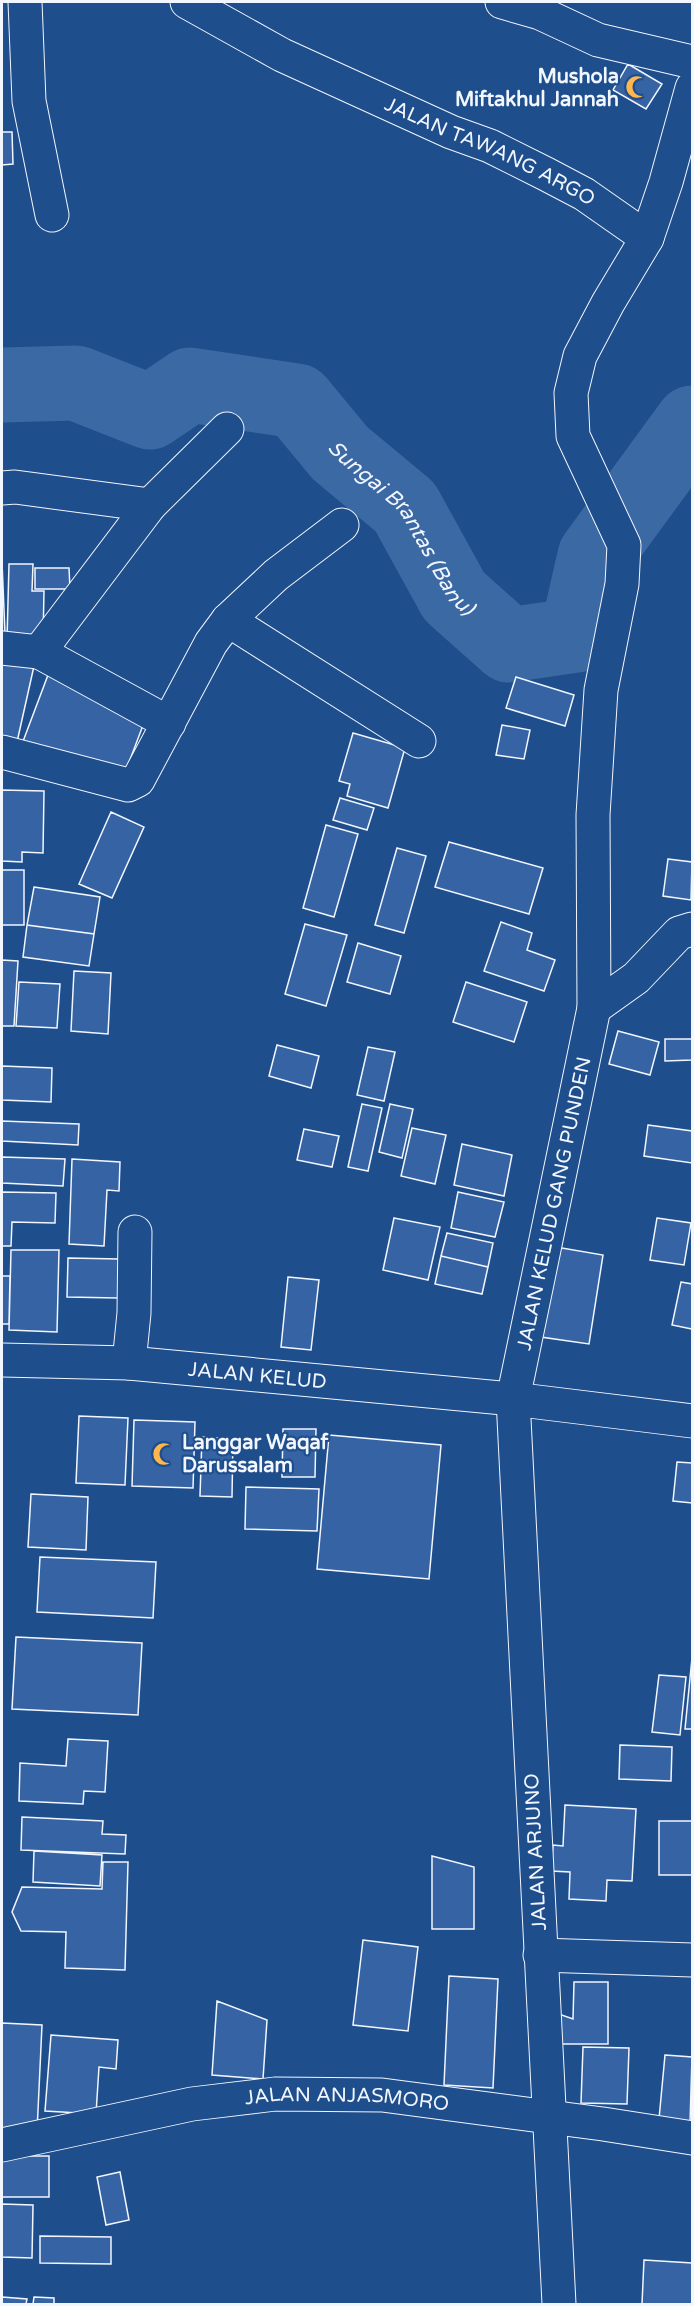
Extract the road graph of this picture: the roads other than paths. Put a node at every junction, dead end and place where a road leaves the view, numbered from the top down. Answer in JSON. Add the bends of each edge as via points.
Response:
{"nodes":[{"id":1,"x":25,"y":2,"type":"edge"},
{"id":2,"x":187,"y":2,"type":"edge"},
{"id":3,"x":502,"y":2,"type":"edge"},
{"id":4,"x":693,"y":62,"type":"edge"},
{"id":5,"x":693,"y":88,"type":"edge"},
{"id":6,"x":52,"y":216,"type":"dead end"},
{"id":7,"x":647,"y":238,"type":"junction"},
{"id":8,"x":227,"y":429,"type":"dead end"},
{"id":9,"x":2,"y":488,"type":"edge"},
{"id":10,"x":150,"y":506,"type":"junction"},
{"id":11,"x":342,"y":525,"type":"dead end"},
{"id":12,"x":228,"y":620,"type":"junction"},
{"id":13,"x":2,"y":648,"type":"edge"},
{"id":14,"x":39,"y":652,"type":"junction"},
{"id":15,"x":169,"y":723,"type":"junction"},
{"id":16,"x":419,"y":741,"type":"dead end"},
{"id":17,"x":2,"y":752,"type":"edge"},
{"id":18,"x":693,"y":929,"type":"edge"},
{"id":19,"x":594,"y":1008,"type":"junction"},
{"id":20,"x":135,"y":1232,"type":"dead end"},
{"id":21,"x":2,"y":1360,"type":"edge"},
{"id":22,"x":129,"y":1363,"type":"junction"},
{"id":23,"x":513,"y":1399,"type":"junction"},
{"id":24,"x":693,"y":1421,"type":"edge"},
{"id":25,"x":540,"y":1955,"type":"junction"},
{"id":26,"x":693,"y":1960,"type":"edge"},
{"id":27,"x":548,"y":2117,"type":"junction"},
{"id":28,"x":693,"y":2138,"type":"edge"},
{"id":29,"x":2,"y":2145,"type":"edge"},
{"id":30,"x":559,"y":2304,"type":"edge"}],
"edges":[{"from":1,"to":6,"type":"street","via":[[29,101]]},
{"from":2,"to":7,"type":"street","name":"JALAN TAWANG ARGO","via":[[282,55],[546,174],[584,194]]},
{"from":3,"to":4,"type":"street","via":[[540,13],[598,40]]},
{"from":5,"to":7,"type":"street"},
{"from":7,"to":19,"type":"street","name":"JALAN KELUD GANG PUNDEN","via":[[580,356],[571,393],[573,436],[624,545],[622,584],[600,702],[593,814]]},
{"from":8,"to":10,"type":"street"},
{"from":9,"to":10,"type":"street"},
{"from":10,"to":14,"type":"street"},
{"from":11,"to":12,"type":"street","via":[[276,575]]},
{"from":12,"to":15,"type":"street","via":[[211,643]]},
{"from":12,"to":16,"type":"street"},
{"from":13,"to":14,"type":"street"},
{"from":14,"to":15,"type":"street"},
{"from":15,"to":17,"type":"street","via":[[138,780],[128,785]]},
{"from":18,"to":19,"type":"street","via":[[679,933],[636,978]]},
{"from":19,"to":23,"type":"street","name":"JALAN KELUD GANG PUNDEN"},
{"from":20,"to":22,"type":"street"},
{"from":21,"to":22,"type":"street","name":"JALAN KELUD"},
{"from":22,"to":23,"type":"street","name":"JALAN KELUD"},
{"from":23,"to":24,"type":"street","name":"JALAN KELUD"},
{"from":23,"to":25,"type":"street","name":"JALAN ARJUNO"},
{"from":25,"to":26,"type":"street"},
{"from":25,"to":27,"type":"street","name":"JALAN ARJUNO"},
{"from":27,"to":28,"type":"street","name":"JALAN ANJASMORO"},
{"from":27,"to":29,"type":"street","name":"JALAN ANJASMORO","via":[[382,2095],[275,2094],[192,2104]]},
{"from":27,"to":30,"type":"street","name":"JALAN ARJUNO"}]}
